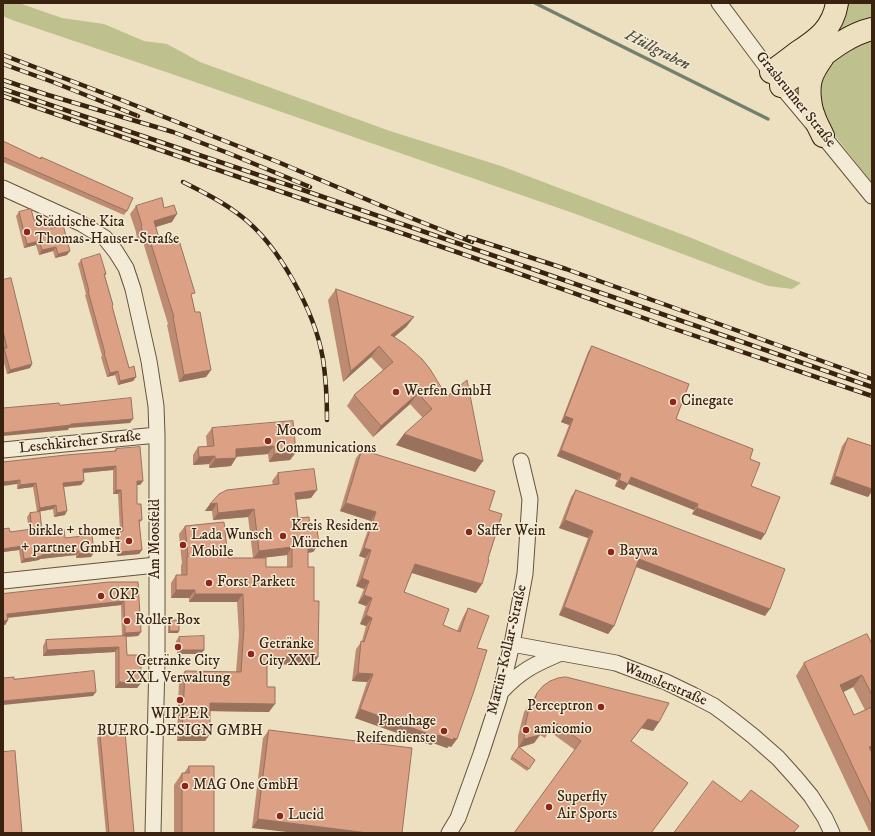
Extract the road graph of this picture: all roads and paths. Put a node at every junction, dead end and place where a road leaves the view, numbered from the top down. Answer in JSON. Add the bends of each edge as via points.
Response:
{"nodes":[{"id":1,"x":720,"y":3,"type":"edge"},
{"id":2,"x":837,"y":3,"type":"edge"},
{"id":3,"x":872,"y":29,"type":"edge"},
{"id":4,"x":824,"y":55,"type":"junction"},
{"id":5,"x":776,"y":79,"type":"junction"},
{"id":6,"x":823,"y":136,"type":"junction"},
{"id":7,"x":3,"y":188,"type":"edge"},
{"id":8,"x":872,"y":196,"type":"edge"},
{"id":9,"x":157,"y":435,"type":"junction"},
{"id":10,"x":3,"y":450,"type":"edge"},
{"id":11,"x":521,"y":461,"type":"dead end"},
{"id":12,"x":156,"y":565,"type":"junction"},
{"id":13,"x":3,"y":581,"type":"edge"},
{"id":14,"x":512,"y":644,"type":"junction"},
{"id":15,"x":561,"y":654,"type":"junction"},
{"id":16,"x":501,"y":692,"type":"junction"},
{"id":17,"x":154,"y":833,"type":"edge"},
{"id":18,"x":449,"y":833,"type":"edge"},
{"id":19,"x":832,"y":833,"type":"edge"}],
"edges":[{"from":1,"to":5,"type":"street","name":"Grasbrunner Straße"},
{"from":2,"to":5,"type":"highway","via":[[831,22],[822,35]]},
{"from":3,"to":4,"type":"highway","via":[[852,36]]},
{"from":4,"to":5,"type":"highway"},
{"from":4,"to":6,"type":"highway","via":[[810,80],[810,103]]},
{"from":5,"to":6,"type":"street","name":"Grasbrunner Straße"},
{"from":6,"to":8,"type":"street","name":"Grasbrunner Straße"},
{"from":7,"to":9,"type":"street","name":"Am Moosfeld","via":[[82,224],[105,238],[126,268],[149,361],[156,406]]},
{"from":9,"to":10,"type":"street","name":"Leschkircher Straße"},
{"from":9,"to":12,"type":"street","name":"Am Moosfeld"},
{"from":11,"to":14,"type":"street","name":"Martin-Kollar-Straße","via":[[530,499],[524,574]]},
{"from":12,"to":13,"type":"street"},
{"from":12,"to":17,"type":"street","name":"Am Moosfeld"},
{"from":14,"to":15,"type":"street","name":"Wamslerstraße"},
{"from":14,"to":16,"type":"street","name":"Martin-Kollar-Straße"},
{"from":15,"to":16,"type":"street","name":"Wamslerstraße","via":[[526,669]]},
{"from":15,"to":19,"type":"street","name":"Wamslerstraße","via":[[616,663],[666,682],[714,706],[778,758],[811,796]]},
{"from":16,"to":18,"type":"street","name":"Martin-Kollar-Straße","via":[[474,775],[458,818]]}]}
